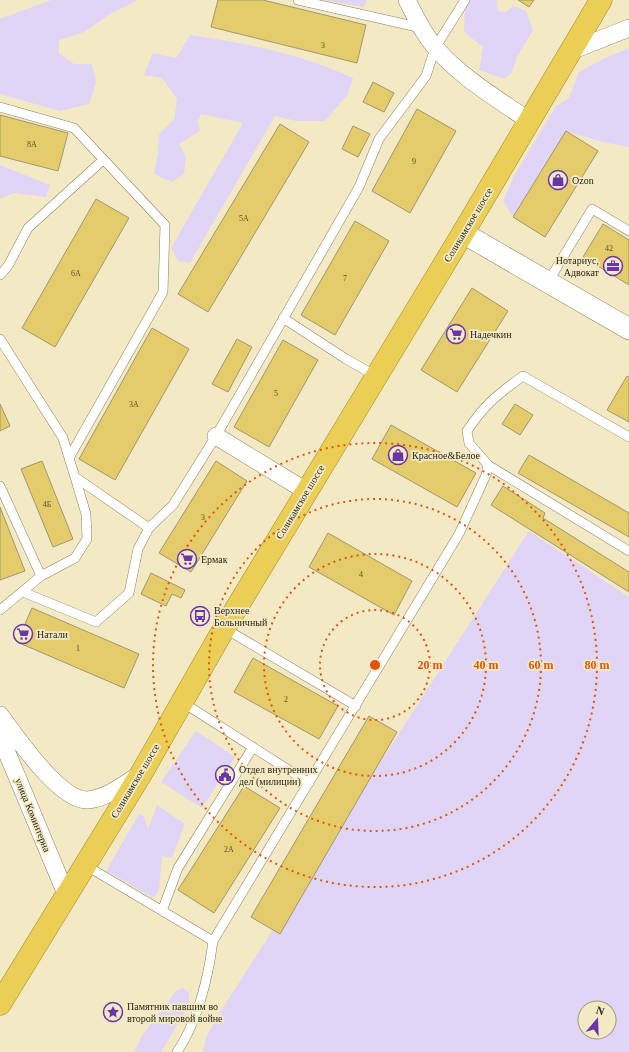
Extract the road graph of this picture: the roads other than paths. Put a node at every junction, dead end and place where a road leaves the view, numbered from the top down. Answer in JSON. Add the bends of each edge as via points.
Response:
{"nodes":[{"id":1,"x":298,"y":0,"type":"edge"},
{"id":2,"x":407,"y":0,"type":"edge"},
{"id":3,"x":465,"y":0,"type":"edge"},
{"id":4,"x":601,"y":0,"type":"edge"},
{"id":5,"x":422,"y":28,"type":"junction"},
{"id":6,"x":629,"y":28,"type":"edge"},
{"id":7,"x":436,"y":48,"type":"junction"},
{"id":8,"x":571,"y":51,"type":"junction"},
{"id":9,"x":0,"y":107,"type":"edge"},
{"id":10,"x":529,"y":121,"type":"junction"},
{"id":11,"x":103,"y":160,"type":"junction"},
{"id":12,"x":629,"y":231,"type":"edge"},
{"id":13,"x":463,"y":233,"type":"junction"},
{"id":14,"x":0,"y":275,"type":"edge"},
{"id":15,"x":548,"y":282,"type":"junction"},
{"id":16,"x":283,"y":318,"type":"junction"},
{"id":17,"x":629,"y":329,"type":"edge"},
{"id":18,"x":0,"y":339,"type":"edge"},
{"id":19,"x":376,"y":376,"type":"junction"},
{"id":20,"x":216,"y":436,"type":"junction"},
{"id":21,"x":629,"y":437,"type":"edge"},
{"id":22,"x":69,"y":458,"type":"junction"},
{"id":23,"x":488,"y":465,"type":"junction"},
{"id":24,"x":75,"y":477,"type":"junction"},
{"id":25,"x":0,"y":486,"type":"edge"},
{"id":26,"x":306,"y":491,"type":"junction"},
{"id":27,"x":149,"y":528,"type":"junction"},
{"id":28,"x":629,"y":551,"type":"edge"},
{"id":29,"x":41,"y":576,"type":"junction"},
{"id":30,"x":23,"y":592,"type":"junction"},
{"id":31,"x":0,"y":610,"type":"edge"},
{"id":32,"x":224,"y":628,"type":"junction"},
{"id":33,"x":182,"y":702,"type":"junction"},
{"id":34,"x":356,"y":706,"type":"junction"},
{"id":35,"x":0,"y":715,"type":"edge"},
{"id":36,"x":0,"y":736,"type":"edge"},
{"id":37,"x":253,"y":747,"type":"junction"},
{"id":38,"x":141,"y":774,"type":"junction"},
{"id":39,"x":309,"y":783,"type":"junction"},
{"id":40,"x":85,"y":865,"type":"junction"},
{"id":41,"x":66,"y":894,"type":"junction"},
{"id":42,"x":162,"y":910,"type":"junction"},
{"id":43,"x":213,"y":941,"type":"junction"},
{"id":44,"x":0,"y":1004,"type":"edge"},
{"id":45,"x":177,"y":1052,"type":"edge"}],
"edges":[{"from":1,"to":5,"type":"lane"},
{"from":2,"to":5,"type":"street"},
{"from":3,"to":7,"type":"lane"},
{"from":4,"to":8,"type":"highway","name":"Соликамское шоссе"},
{"from":5,"to":7,"type":"street"},
{"from":6,"to":8,"type":"street"},
{"from":7,"to":10,"type":"street","via":[[464,74]]},
{"from":7,"to":16,"type":"lane","via":[[426,76],[379,139],[359,187]]},
{"from":8,"to":10,"type":"highway","name":"Соликамское шоссе"},
{"from":9,"to":11,"type":"lane","via":[[74,128]]},
{"from":10,"to":13,"type":"highway","name":"Соликамское шоссе"},
{"from":11,"to":14,"type":"lane","via":[[28,228],[8,266]]},
{"from":11,"to":22,"type":"lane","via":[[165,225],[163,292]]},
{"from":12,"to":15,"type":"lane","via":[[592,209]]},
{"from":13,"to":15,"type":"street"},
{"from":13,"to":19,"type":"highway","name":"Соликамское шоссе"},
{"from":15,"to":17,"type":"street"},
{"from":16,"to":19,"type":"lane"},
{"from":16,"to":20,"type":"lane"},
{"from":18,"to":22,"type":"lane","via":[[64,438]]},
{"from":19,"to":26,"type":"highway","name":"Соликамское шоссе"},
{"from":20,"to":26,"type":"street"},
{"from":20,"to":27,"type":"lane","via":[[173,505]]},
{"from":21,"to":23,"type":"lane","via":[[523,376],[481,410],[467,431],[469,443]]},
{"from":22,"to":24,"type":"lane"},
{"from":23,"to":28,"type":"lane"},
{"from":23,"to":34,"type":"lane","via":[[486,476],[459,534]]},
{"from":24,"to":27,"type":"lane"},
{"from":24,"to":29,"type":"lane","via":[[86,514],[87,539],[75,558]]},
{"from":25,"to":29,"type":"lane"},
{"from":26,"to":32,"type":"highway","name":"Соликамское шоссе"},
{"from":27,"to":30,"type":"lane","via":[[138,549],[129,593],[96,622]]},
{"from":29,"to":30,"type":"lane"},
{"from":30,"to":31,"type":"lane"},
{"from":32,"to":33,"type":"highway","name":"Соликамское шоссе"},
{"from":32,"to":34,"type":"lane"},
{"from":33,"to":37,"type":"lane"},
{"from":33,"to":38,"type":"highway","name":"Соликамское шоссе"},
{"from":34,"to":39,"type":"lane"},
{"from":35,"to":38,"type":"street","via":[[51,780],[71,795],[86,800],[108,795]]},
{"from":36,"to":41,"type":"street","name":"улица Коминтерна"},
{"from":37,"to":39,"type":"lane"},
{"from":37,"to":42,"type":"lane","via":[[178,868]]},
{"from":38,"to":40,"type":"highway","name":"Соликамское шоссе"},
{"from":39,"to":43,"type":"lane"},
{"from":40,"to":41,"type":"highway","name":"Соликамское шоссе"},
{"from":40,"to":42,"type":"lane"},
{"from":41,"to":44,"type":"highway","name":"Соликамское шоссе"},
{"from":42,"to":43,"type":"lane"},
{"from":43,"to":45,"type":"lane","via":[[208,979],[198,1010]]}]}
